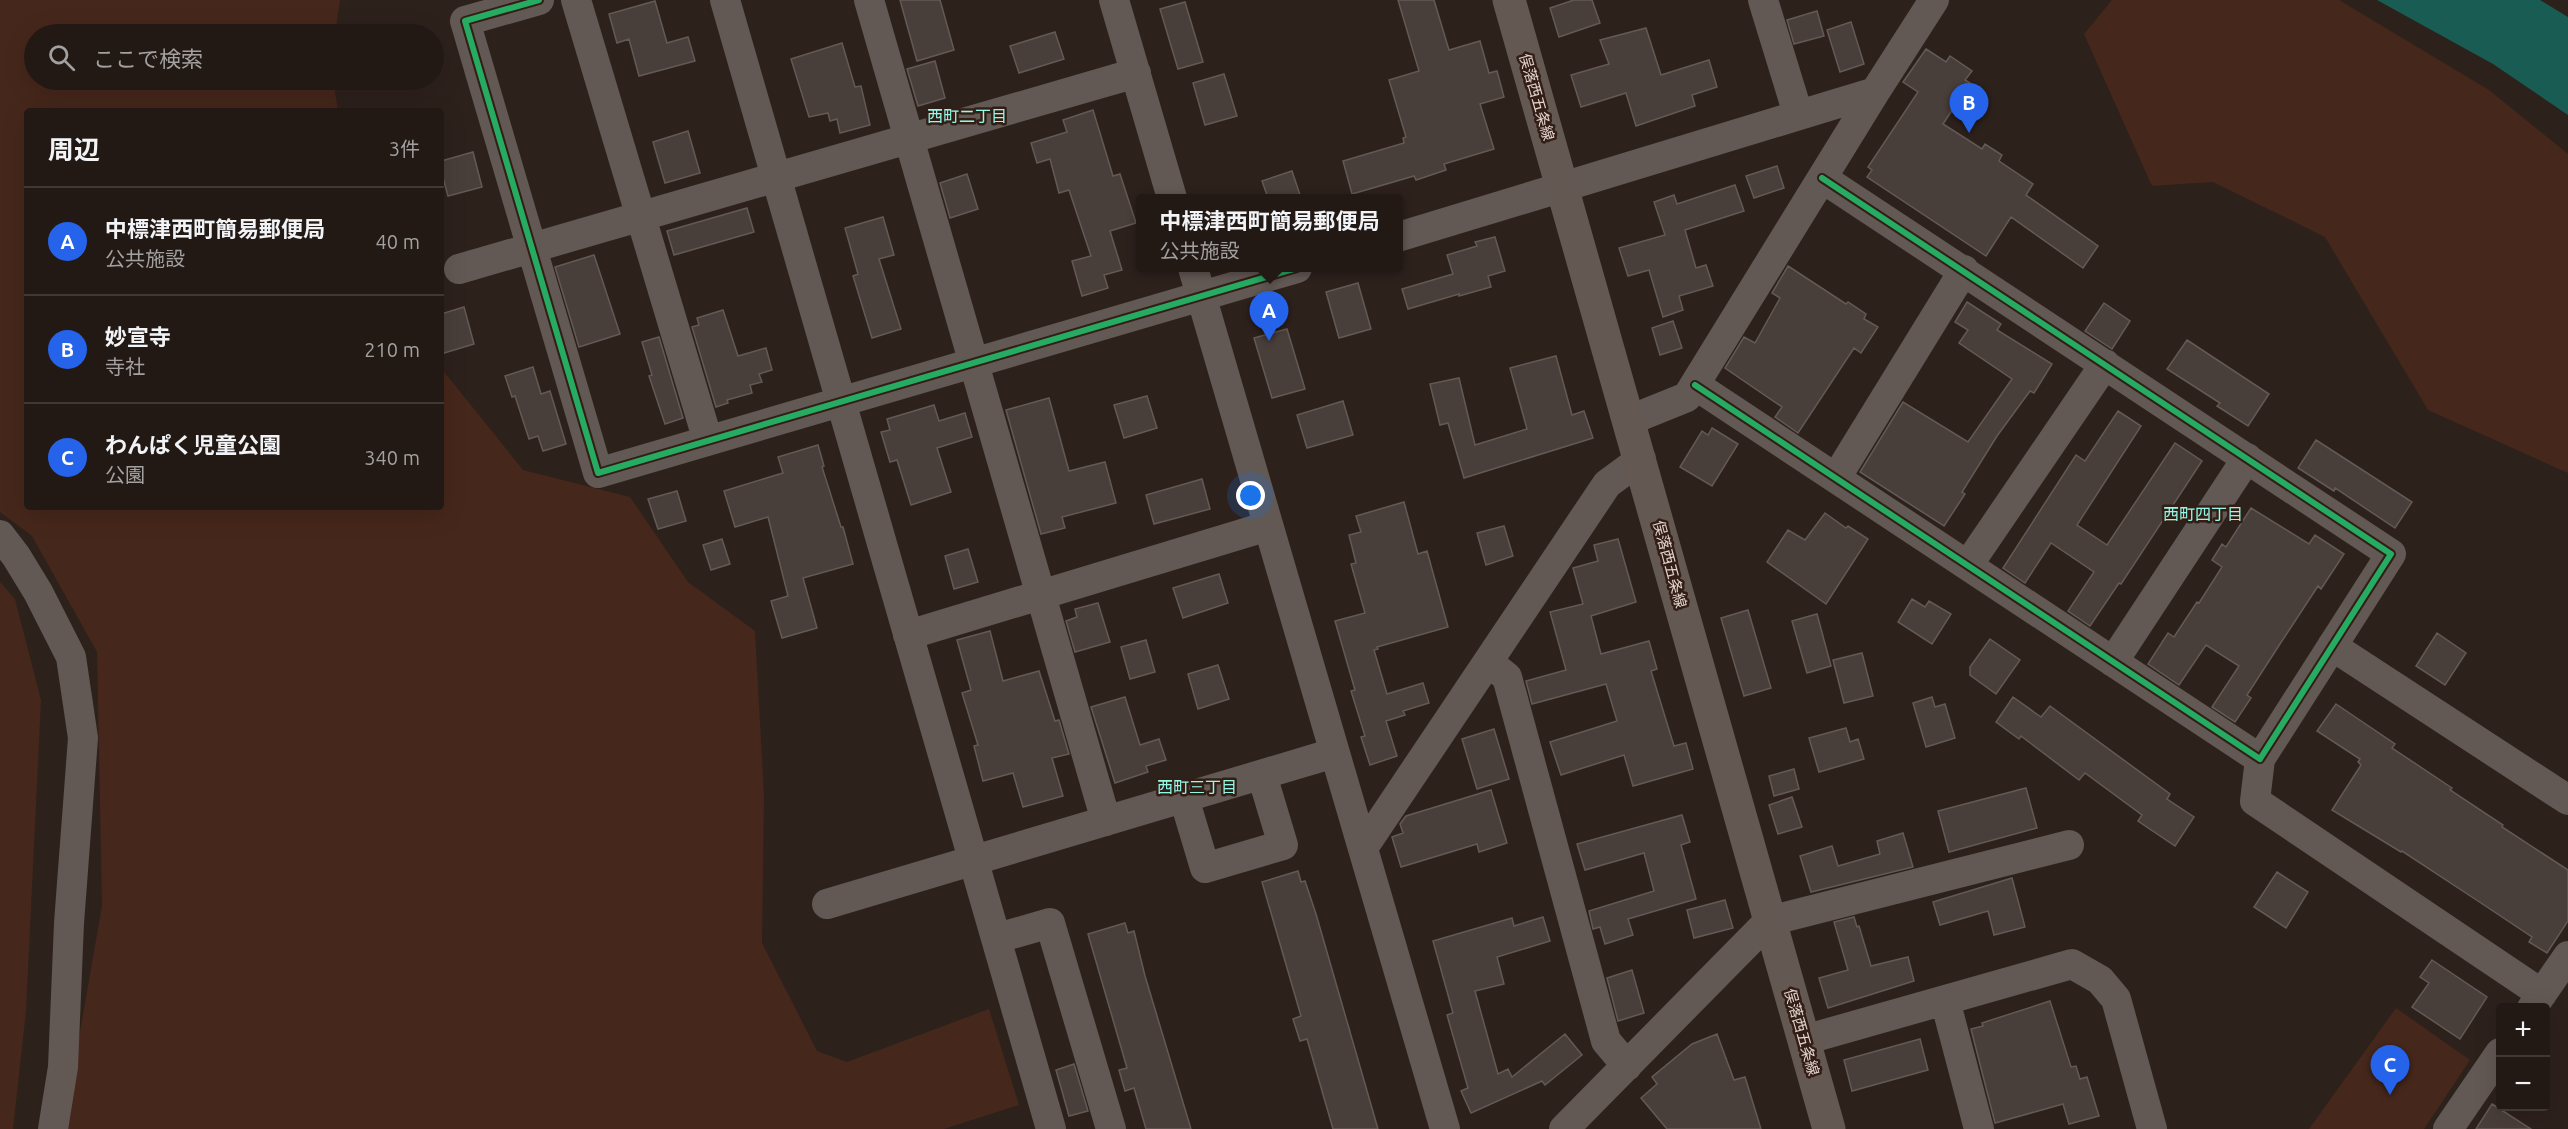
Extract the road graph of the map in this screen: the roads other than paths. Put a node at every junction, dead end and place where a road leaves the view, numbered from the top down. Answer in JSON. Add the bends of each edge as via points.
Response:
{"nodes":[{"id":1,"x":539,"y":0,"type":"edge"},
{"id":2,"x":576,"y":0,"type":"edge"},
{"id":3,"x":725,"y":0,"type":"edge"},
{"id":4,"x":869,"y":0,"type":"edge"},
{"id":5,"x":1114,"y":0,"type":"edge"},
{"id":6,"x":1509,"y":0,"type":"edge"},
{"id":7,"x":1763,"y":0,"type":"edge"},
{"id":8,"x":1934,"y":0,"type":"edge"},
{"id":9,"x":1136,"y":73,"type":"junction"},
{"id":10,"x":1875,"y":92,"type":"junction"},
{"id":11,"x":1798,"y":114,"type":"junction"},
{"id":12,"x":908,"y":139,"type":"junction"},
{"id":13,"x":777,"y":176,"type":"junction"},
{"id":14,"x":1822,"y":178,"type":"junction"},
{"id":15,"x":1563,"y":188,"type":"junction"},
{"id":16,"x":1171,"y":194,"type":"edge"},
{"id":17,"x":641,"y":216,"type":"junction"},
{"id":18,"x":1403,"y":236,"type":"edge"},
{"id":19,"x":531,"y":248,"type":"junction"},
{"id":20,"x":459,"y":268,"type":"dead end"},
{"id":21,"x":1964,"y":270,"type":"junction"},
{"id":22,"x":1194,"y":272,"type":"edge"},
{"id":23,"x":1280,"y":272,"type":"edge"},
{"id":24,"x":1201,"y":296,"type":"junction"},
{"id":25,"x":974,"y":362,"type":"junction"},
{"id":26,"x":2105,"y":364,"type":"junction"},
{"id":27,"x":1695,"y":385,"type":"junction"},
{"id":28,"x":842,"y":401,"type":"junction"},
{"id":29,"x":1630,"y":420,"type":"junction"},
{"id":30,"x":708,"y":441,"type":"junction"},
{"id":31,"x":2247,"y":458,"type":"junction"},
{"id":32,"x":1641,"y":459,"type":"junction"},
{"id":33,"x":1836,"y":478,"type":"junction"},
{"id":34,"x":1268,"y":526,"type":"junction"},
{"id":35,"x":0,"y":535,"type":"edge"},
{"id":36,"x":1968,"y":566,"type":"junction"},
{"id":37,"x":1040,"y":595,"type":"junction"},
{"id":38,"x":908,"y":635,"type":"junction"},
{"id":39,"x":2332,"y":646,"type":"junction"},
{"id":40,"x":1488,"y":662,"type":"junction"},
{"id":41,"x":2113,"y":662,"type":"junction"},
{"id":42,"x":1334,"y":753,"type":"junction"},
{"id":43,"x":2260,"y":759,"type":"junction"},
{"id":44,"x":1262,"y":775,"type":"junction"},
{"id":45,"x":1184,"y":798,"type":"junction"},
{"id":46,"x":2568,"y":800,"type":"edge"},
{"id":47,"x":1106,"y":821,"type":"junction"},
{"id":48,"x":2069,"y":845,"type":"dead end"},
{"id":49,"x":1363,"y":848,"type":"junction"},
{"id":50,"x":975,"y":860,"type":"junction"},
{"id":51,"x":827,"y":904,"type":"dead end"},
{"id":52,"x":1769,"y":921,"type":"junction"},
{"id":53,"x":998,"y":938,"type":"junction"},
{"id":54,"x":2568,"y":956,"type":"edge"},
{"id":55,"x":1945,"y":1000,"type":"junction"},
{"id":56,"x":2537,"y":1001,"type":"edge"},
{"id":57,"x":1804,"y":1040,"type":"junction"},
{"id":58,"x":2497,"y":1057,"type":"edge"},
{"id":59,"x":1627,"y":1066,"type":"junction"},
{"id":60,"x":1567,"y":1128,"type":"edge"},
{"id":61,"x":53,"y":1129,"type":"edge"},
{"id":62,"x":1051,"y":1129,"type":"edge"},
{"id":63,"x":1111,"y":1129,"type":"edge"},
{"id":64,"x":1445,"y":1129,"type":"edge"},
{"id":65,"x":1830,"y":1129,"type":"edge"},
{"id":66,"x":1979,"y":1129,"type":"edge"},
{"id":67,"x":2152,"y":1129,"type":"edge"},
{"id":68,"x":2448,"y":1129,"type":"edge"}],
"edges":[{"from":1,"to":19,"type":"street","via":[[465,21]]},
{"from":2,"to":17,"type":"street"},
{"from":3,"to":13,"type":"street"},
{"from":4,"to":12,"type":"street"},
{"from":5,"to":9,"type":"street"},
{"from":6,"to":15,"type":"main road","name":"俣落西五条線"},
{"from":7,"to":11,"type":"street"},
{"from":8,"to":10,"type":"street"},
{"from":9,"to":12,"type":"street"},
{"from":9,"to":16,"type":"street"},
{"from":10,"to":11,"type":"street"},
{"from":10,"to":14,"type":"street"},
{"from":11,"to":15,"type":"street"},
{"from":12,"to":13,"type":"street"},
{"from":12,"to":25,"type":"street"},
{"from":13,"to":17,"type":"street"},
{"from":13,"to":28,"type":"street"},
{"from":14,"to":21,"type":"street"},
{"from":14,"to":27,"type":"street"},
{"from":15,"to":18,"type":"street"},
{"from":15,"to":29,"type":"main road","name":"俣落西五条線"},
{"from":17,"to":19,"type":"street"},
{"from":17,"to":30,"type":"street"},
{"from":19,"to":20,"type":"street"},
{"from":19,"to":30,"type":"street","via":[[598,473]]},
{"from":21,"to":26,"type":"street"},
{"from":21,"to":33,"type":"street"},
{"from":22,"to":24,"type":"street"},
{"from":23,"to":24,"type":"street"},
{"from":24,"to":25,"type":"street"},
{"from":24,"to":34,"type":"street"},
{"from":25,"to":28,"type":"street"},
{"from":25,"to":37,"type":"street"},
{"from":26,"to":31,"type":"street"},
{"from":26,"to":36,"type":"street"},
{"from":27,"to":29,"type":"street","via":[[1687,398]]},
{"from":27,"to":33,"type":"street"},
{"from":28,"to":30,"type":"street"},
{"from":28,"to":38,"type":"street"},
{"from":29,"to":32,"type":"main road","name":"俣落西五条線"},
{"from":31,"to":39,"type":"street","via":[[2391,554]]},
{"from":31,"to":41,"type":"street"},
{"from":32,"to":40,"type":"street","via":[[1607,484]]},
{"from":32,"to":52,"type":"main road","name":"俣落西五条線"},
{"from":33,"to":36,"type":"street"},
{"from":34,"to":37,"type":"street"},
{"from":34,"to":42,"type":"street"},
{"from":35,"to":61,"type":"street","via":[[38,592],[71,657],[83,738],[63,1067]]},
{"from":36,"to":41,"type":"street"},
{"from":37,"to":38,"type":"street"},
{"from":37,"to":47,"type":"street"},
{"from":38,"to":50,"type":"street"},
{"from":39,"to":43,"type":"street"},
{"from":39,"to":46,"type":"street"},
{"from":40,"to":49,"type":"street"},
{"from":40,"to":59,"type":"street","via":[[1507,676],[1606,1041]]},
{"from":41,"to":43,"type":"street"},
{"from":42,"to":44,"type":"street"},
{"from":42,"to":49,"type":"street"},
{"from":43,"to":56,"type":"street","via":[[2255,801]]},
{"from":44,"to":45,"type":"street"},
{"from":44,"to":45,"type":"street","via":[[1283,845],[1205,868]]},
{"from":45,"to":47,"type":"street"},
{"from":47,"to":50,"type":"street"},
{"from":48,"to":52,"type":"street"},
{"from":49,"to":64,"type":"street"},
{"from":50,"to":51,"type":"street"},
{"from":50,"to":53,"type":"street"},
{"from":52,"to":57,"type":"main road","name":"俣落西五条線"},
{"from":52,"to":59,"type":"street"},
{"from":53,"to":62,"type":"street"},
{"from":53,"to":63,"type":"street","via":[[1050,923]]},
{"from":54,"to":56,"type":"street"},
{"from":55,"to":57,"type":"street"},
{"from":55,"to":66,"type":"street"},
{"from":55,"to":67,"type":"street","via":[[2072,964],[2100,980],[2116,999]]},
{"from":57,"to":65,"type":"main road","name":"俣落西五条線"},
{"from":58,"to":68,"type":"street"},
{"from":59,"to":60,"type":"street"}]}
